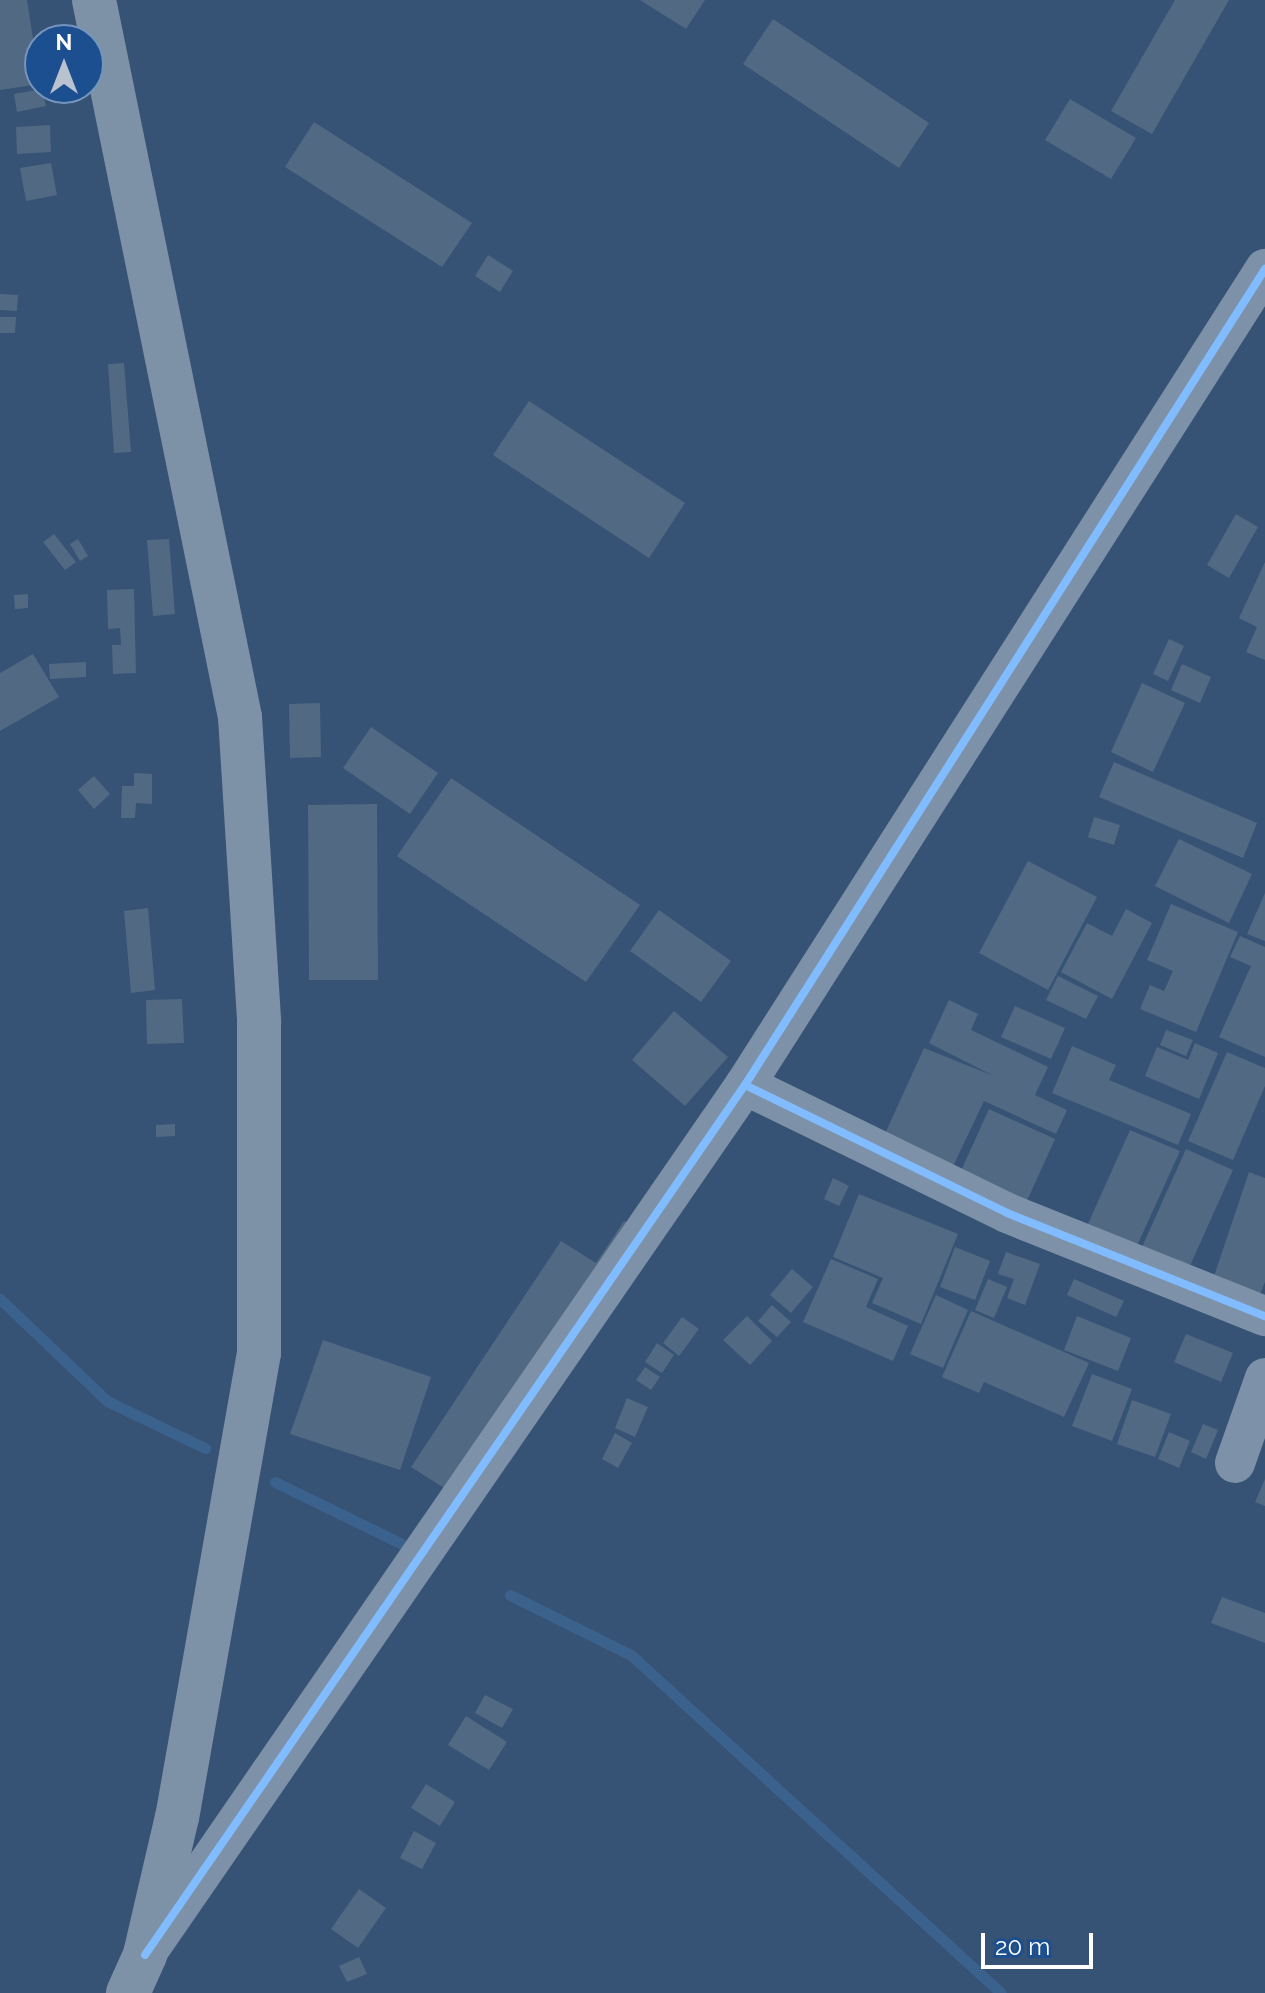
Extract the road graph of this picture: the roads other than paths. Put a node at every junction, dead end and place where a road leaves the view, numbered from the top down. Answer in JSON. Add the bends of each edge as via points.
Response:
{"nodes":[{"id":1,"x":94,"y":0,"type":"edge"},
{"id":2,"x":1265,"y":269,"type":"edge"},
{"id":3,"x":745,"y":1085,"type":"junction"},
{"id":4,"x":1265,"y":1316,"type":"edge"},
{"id":5,"x":1265,"y":1378,"type":"edge"},
{"id":6,"x":1235,"y":1463,"type":"dead end"},
{"id":7,"x":137,"y":1974,"type":"edge"}],
"edges":[{"from":1,"to":7,"type":"highway","via":[[240,717],[259,1022],[259,1353],[177,1817]]},
{"from":2,"to":3,"type":"street"},
{"from":3,"to":4,"type":"street","via":[[1007,1213]]},
{"from":3,"to":7,"type":"street"},
{"from":5,"to":6,"type":"street"}]}
